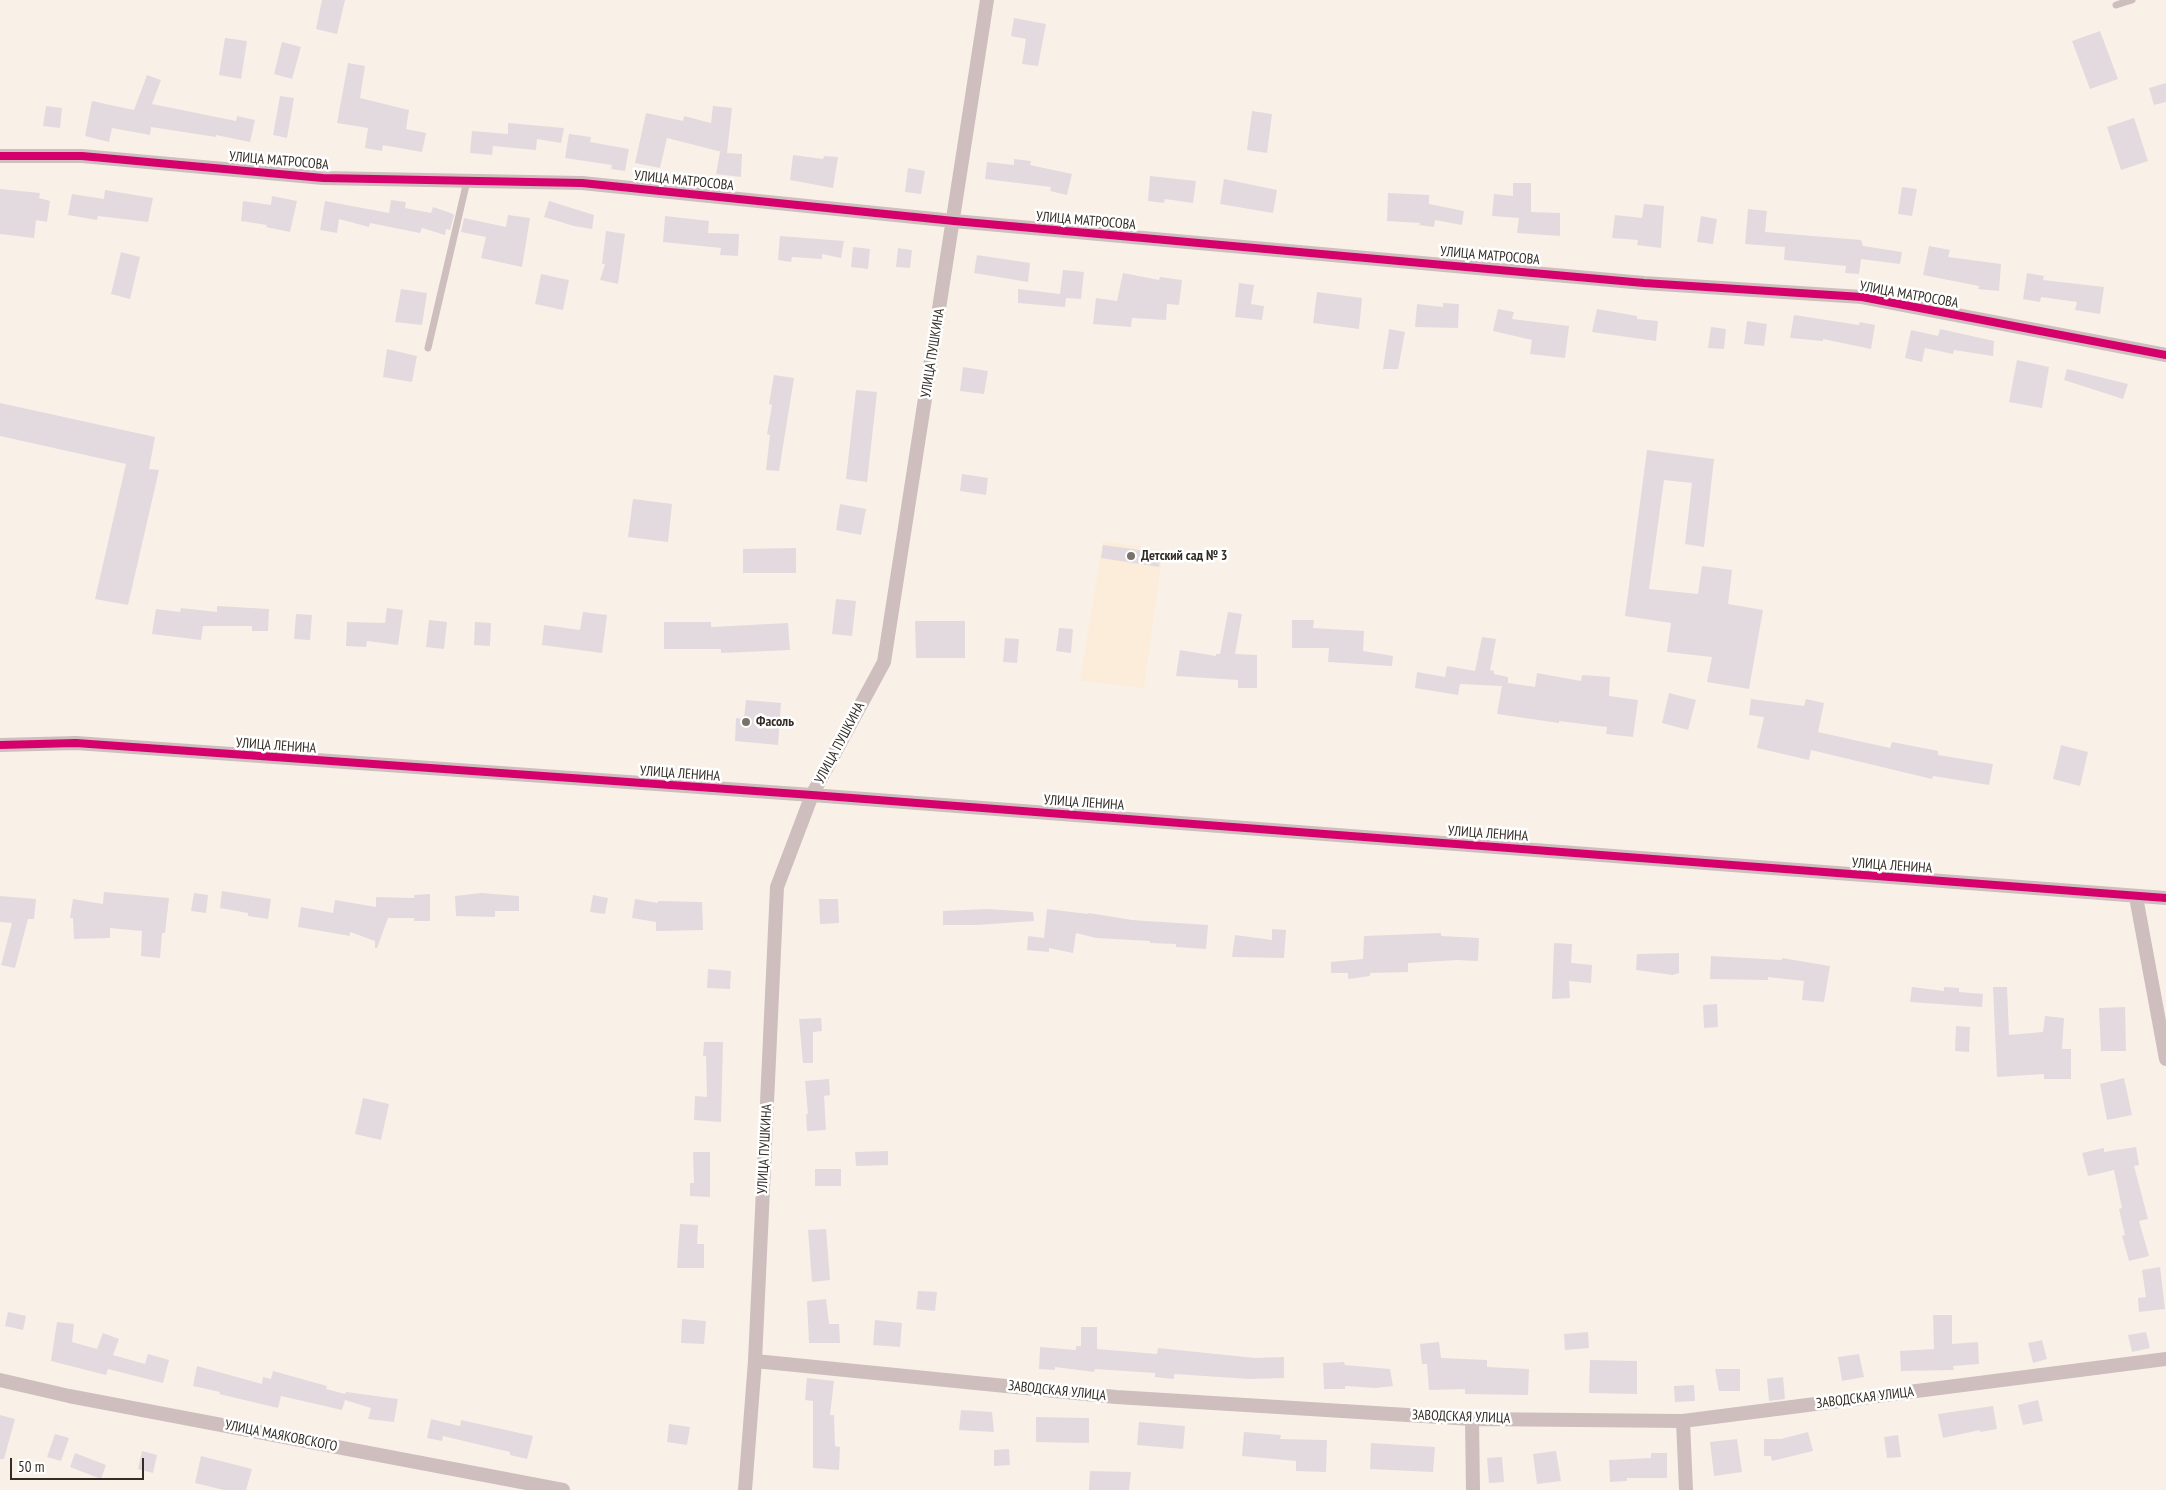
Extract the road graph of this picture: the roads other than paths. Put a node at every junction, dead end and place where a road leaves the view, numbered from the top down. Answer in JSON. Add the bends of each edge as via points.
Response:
{"nodes":[{"id":1,"x":988,"y":0,"type":"edge"},
{"id":2,"x":2132,"y":0,"type":"edge"},
{"id":3,"x":2116,"y":5,"type":"dead end"},
{"id":4,"x":0,"y":156,"type":"edge"},
{"id":5,"x":467,"y":181,"type":"junction"},
{"id":6,"x":954,"y":221,"type":"junction"},
{"id":7,"x":428,"y":348,"type":"dead end"},
{"id":8,"x":2166,"y":355,"type":"edge"},
{"id":9,"x":0,"y":745,"type":"edge"},
{"id":10,"x":812,"y":795,"type":"junction"},
{"id":11,"x":2136,"y":897,"type":"junction"},
{"id":12,"x":2166,"y":898,"type":"edge"},
{"id":13,"x":2166,"y":1059,"type":"edge"},
{"id":14,"x":2166,"y":1359,"type":"edge"},
{"id":15,"x":755,"y":1361,"type":"junction"},
{"id":16,"x":0,"y":1380,"type":"edge"},
{"id":17,"x":1472,"y":1419,"type":"junction"},
{"id":18,"x":1683,"y":1421,"type":"junction"},
{"id":19,"x":563,"y":1490,"type":"edge"},
{"id":20,"x":745,"y":1490,"type":"edge"},
{"id":21,"x":1472,"y":1490,"type":"edge"},
{"id":22,"x":1686,"y":1490,"type":"edge"}],
"edges":[{"from":1,"to":6,"type":"street","name":"УЛИЦА ПУШКИНА"},
{"from":2,"to":3,"type":"lane"},
{"from":4,"to":5,"type":"street","name":"УЛИЦА МАТРОСОВА","via":[[82,156],[323,178]]},
{"from":5,"to":6,"type":"street","name":"УЛИЦА МАТРОСОВА","via":[[582,183]]},
{"from":5,"to":7,"type":"lane"},
{"from":6,"to":8,"type":"street","name":"УЛИЦА МАТРОСОВА","via":[[1644,283],[1862,297]]},
{"from":6,"to":10,"type":"street","name":"УЛИЦА ПУШКИНА","via":[[884,662]]},
{"from":9,"to":10,"type":"street","name":"УЛИЦА ЛЕНИНА","via":[[76,743]]},
{"from":10,"to":11,"type":"street","name":"УЛИЦА ЛЕНИНА"},
{"from":10,"to":15,"type":"street","name":"УЛИЦА ПУШКИНА","via":[[777,887]]},
{"from":11,"to":12,"type":"street","name":"УЛИЦА ЛЕНИНА"},
{"from":11,"to":13,"type":"street"},
{"from":14,"to":18,"type":"street","name":"ЗАВОДСКАЯ УЛИЦА"},
{"from":15,"to":17,"type":"street","name":"ЗАВОДСКАЯ УЛИЦА","via":[[1116,1397]]},
{"from":15,"to":20,"type":"street","name":"УЛИЦА ПУШКИНА"},
{"from":16,"to":19,"type":"street","name":"УЛИЦА МАЯКОВСКОГО","via":[[78,1398]]},
{"from":17,"to":18,"type":"street","name":"ЗАВОДСКАЯ УЛИЦА"},
{"from":17,"to":21,"type":"street"},
{"from":18,"to":22,"type":"street"}]}
